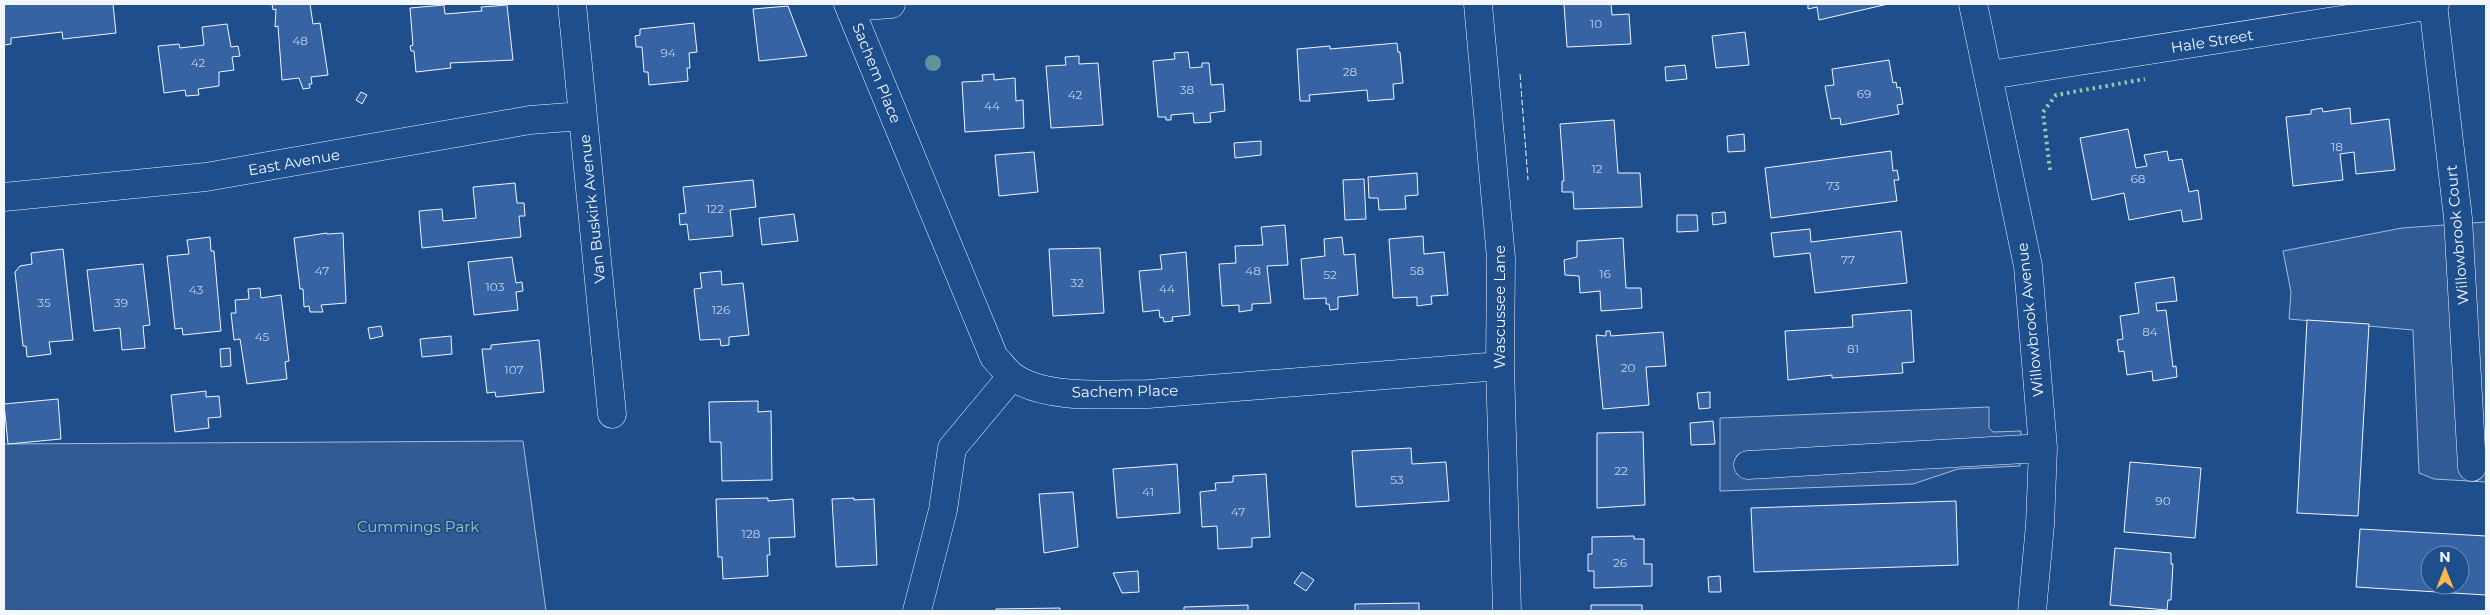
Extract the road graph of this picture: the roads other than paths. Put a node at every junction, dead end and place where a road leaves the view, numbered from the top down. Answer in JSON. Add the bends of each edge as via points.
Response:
{"nodes":[{"id":1,"x":572,"y":4,"type":"edge"},
{"id":2,"x":891,"y":4,"type":"edge"},
{"id":3,"x":1478,"y":4,"type":"edge"},
{"id":4,"x":1973,"y":4,"type":"edge"},
{"id":5,"x":2434,"y":4,"type":"edge"},
{"id":6,"x":849,"y":5,"type":"edge"},
{"id":7,"x":2391,"y":8,"type":"edge"},
{"id":8,"x":1990,"y":75,"type":"junction"},
{"id":9,"x":582,"y":116,"type":"junction"},
{"id":10,"x":4,"y":197,"type":"edge"},
{"id":11,"x":1500,"y":366,"type":"junction"},
{"id":12,"x":1012,"y":376,"type":"junction"},
{"id":13,"x":612,"y":414,"type":"dead end"},
{"id":14,"x":2043,"y":448,"type":"junction"},
{"id":15,"x":1748,"y":465,"type":"dead end"},
{"id":16,"x":2472,"y":467,"type":"dead end"},
{"id":17,"x":917,"y":611,"type":"edge"},
{"id":18,"x":1507,"y":611,"type":"edge"},
{"id":19,"x":2032,"y":611,"type":"edge"}],
"edges":[{"from":1,"to":9,"type":"street","name":"Van Buskirk Avenue"},
{"from":2,"to":6,"type":"street"},
{"from":3,"to":11,"type":"street","name":"Wascussee Lane","via":[[1501,258]]},
{"from":4,"to":8,"type":"street","name":"Willowbrook Avenue"},
{"from":5,"to":7,"type":"street","name":"Hale Street"},
{"from":5,"to":16,"type":"street","name":"Willowbrook Court","via":[[2458,218]]},
{"from":6,"to":12,"type":"street","name":"Sachem Place","via":[[994,357]]},
{"from":7,"to":8,"type":"street","name":"Hale Street"},
{"from":8,"to":14,"type":"street","name":"Willowbrook Avenue","via":[[2028,266]]},
{"from":9,"to":10,"type":"street","name":"East Avenue","via":[[530,120],[206,177]]},
{"from":9,"to":13,"type":"street","name":"Van Buskirk Avenue"},
{"from":11,"to":12,"type":"street","name":"Sachem Place","via":[[1148,394],[1092,394],[1037,389]]},
{"from":11,"to":18,"type":"street","name":"Wascussee Lane"},
{"from":12,"to":17,"type":"street","via":[[952,448],[943,510]]},
{"from":14,"to":15,"type":"street"},
{"from":14,"to":19,"type":"street","name":"Willowbrook Avenue"}]}
